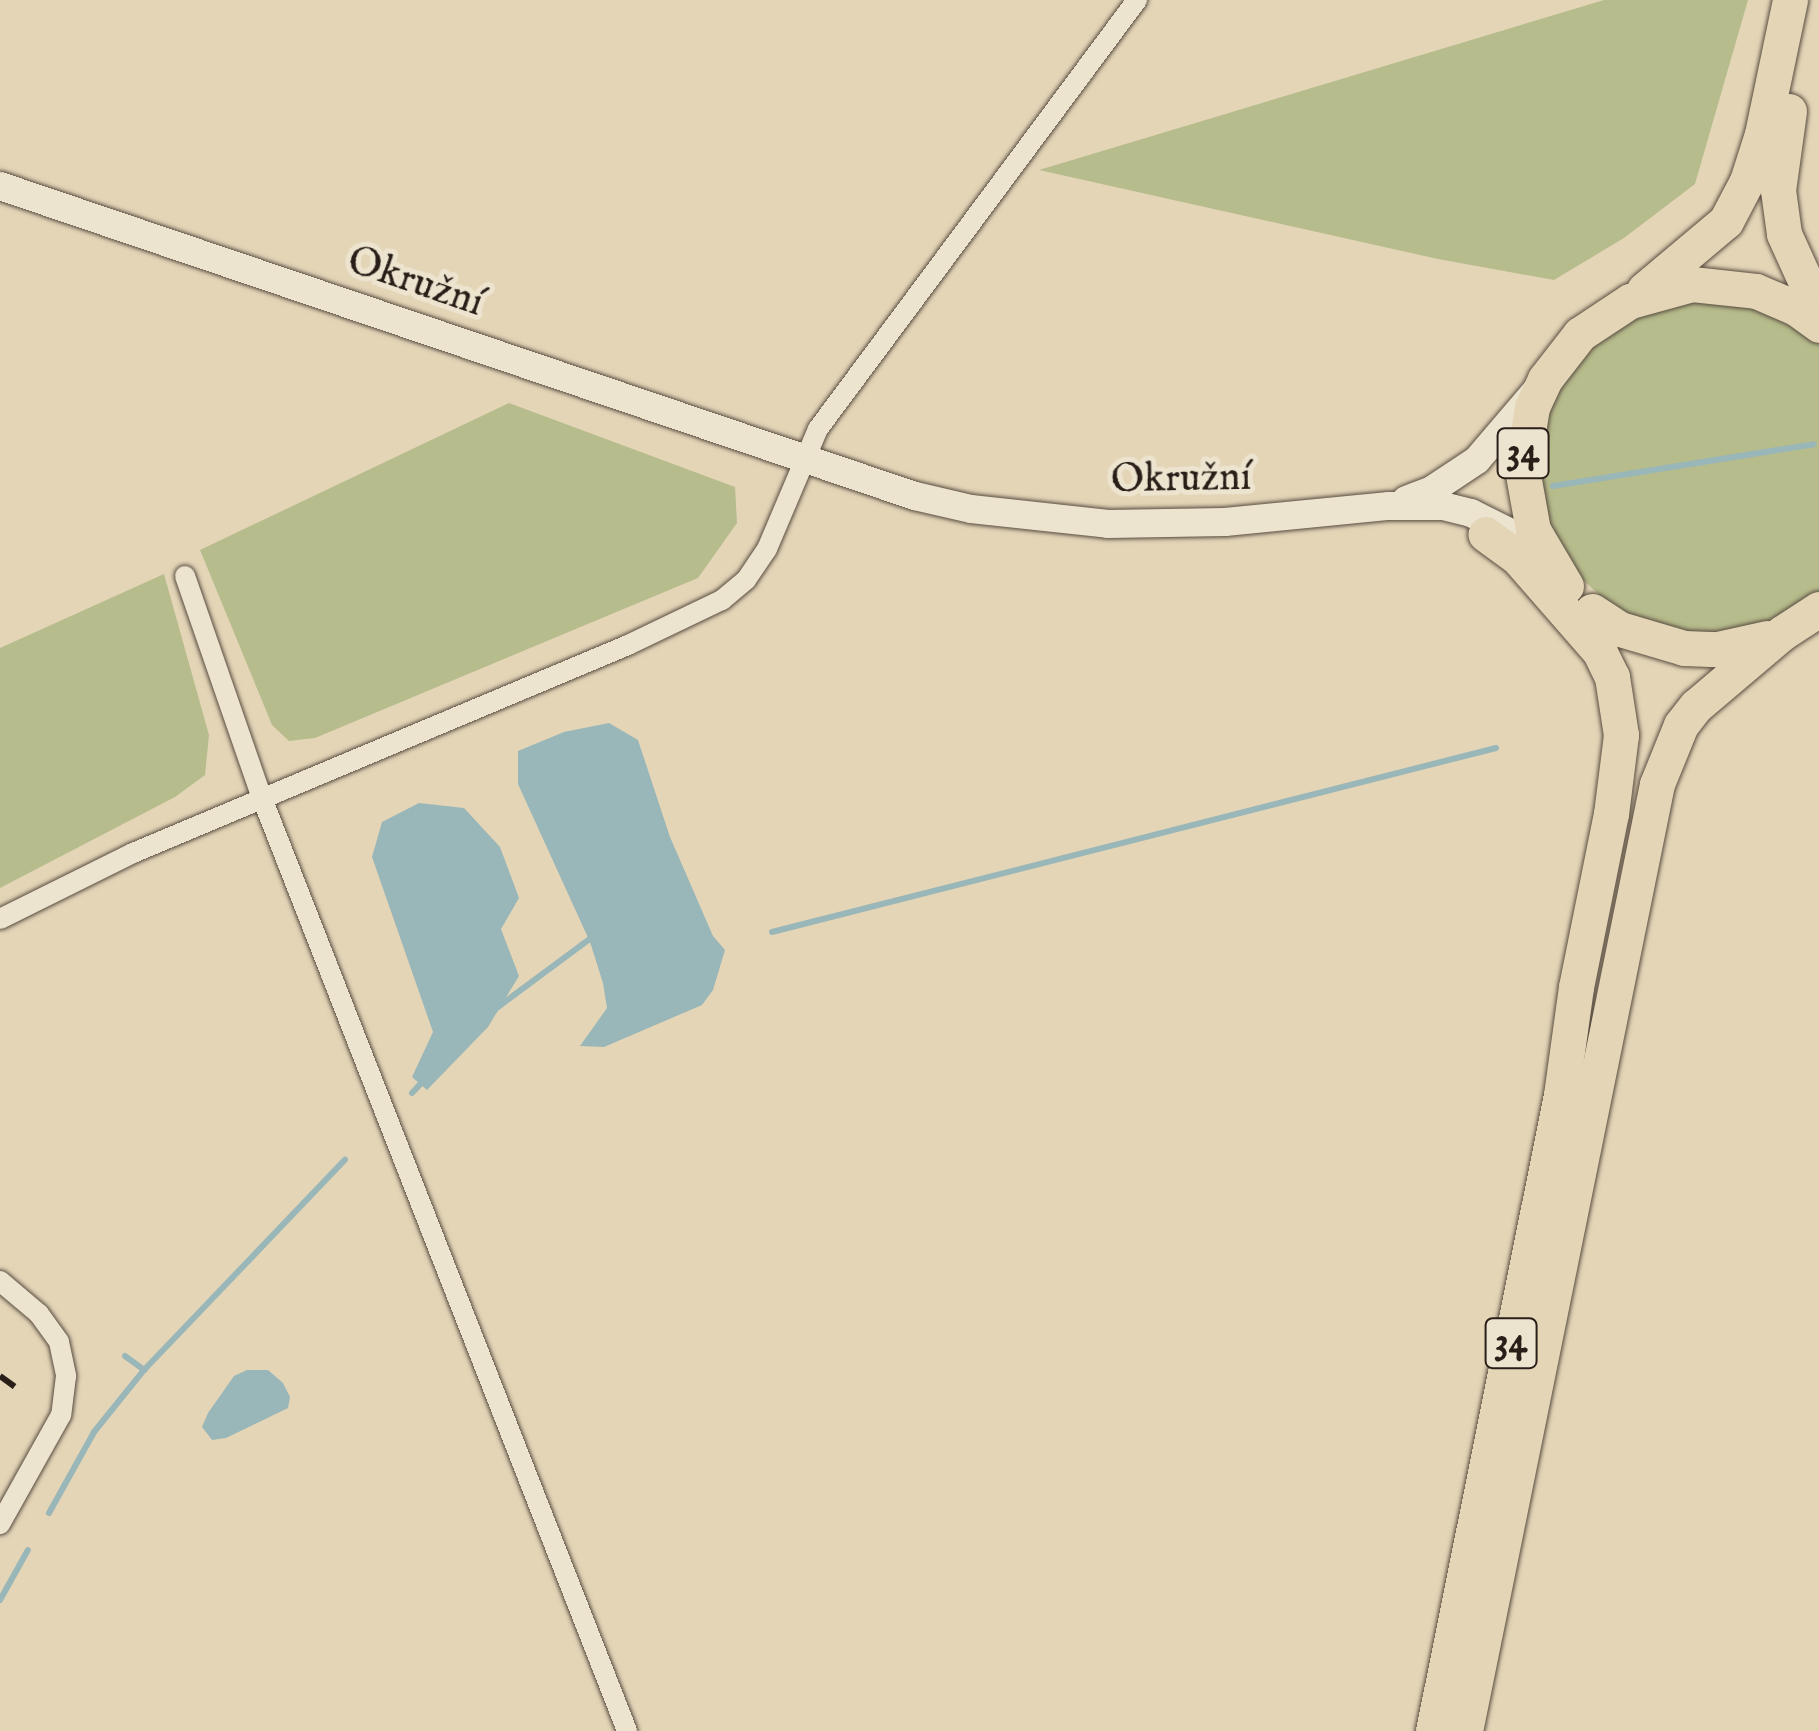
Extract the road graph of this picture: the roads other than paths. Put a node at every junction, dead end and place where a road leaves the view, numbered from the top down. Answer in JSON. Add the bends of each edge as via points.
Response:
{"nodes":[{"id":1,"x":1137,"y":0,"type":"edge"},
{"id":2,"x":1790,"y":0,"type":"edge"},
{"id":3,"x":1812,"y":0,"type":"edge"},
{"id":4,"x":0,"y":186,"type":"edge"},
{"id":5,"x":1630,"y":301,"type":"junction"},
{"id":6,"x":1819,"y":311,"type":"edge"},
{"id":7,"x":1819,"y":325,"type":"edge"},
{"id":8,"x":1545,"y":379,"type":"junction"},
{"id":9,"x":804,"y":456,"type":"junction"},
{"id":10,"x":1389,"y":506,"type":"junction"},
{"id":11,"x":1313,"y":514,"type":"junction"},
{"id":12,"x":1484,"y":534,"type":"joint"},
{"id":13,"x":1544,"y":551,"type":"junction"},
{"id":14,"x":184,"y":576,"type":"dead end"},
{"id":15,"x":1819,"y":609,"type":"edge"},
{"id":16,"x":1592,"y":611,"type":"junction"},
{"id":17,"x":1782,"y":632,"type":"junction"},
{"id":18,"x":262,"y":798,"type":"junction"},
{"id":19,"x":0,"y":920,"type":"edge"},
{"id":20,"x":1561,"y":1095,"type":"junction"},
{"id":21,"x":0,"y":1282,"type":"edge"},
{"id":22,"x":0,"y":1524,"type":"edge"},
{"id":23,"x":627,"y":1731,"type":"edge"},
{"id":24,"x":1433,"y":1731,"type":"edge"},
{"id":25,"x":1466,"y":1731,"type":"edge"}],
"edges":[{"from":1,"to":9,"type":"street","via":[[818,428]]},
{"from":2,"to":5,"type":"highway","number":"34","via":[[1762,134],[1726,221]]},
{"from":3,"to":6,"type":"highway","via":[[1778,190],[1784,234]]},
{"from":4,"to":9,"type":"main road","name":"Okružní"},
{"from":5,"to":7,"type":"highway","number":"34","via":[[1676,287],[1724,285],[1756,291]]},
{"from":5,"to":8,"type":"highway","number":"34","via":[[1580,334]]},
{"from":8,"to":10,"type":"main road","name":"Okružní","via":[[1477,460],[1432,490]]},
{"from":8,"to":13,"type":"highway","number":"34","via":[[1528,422],[1522,469],[1533,530]]},
{"from":9,"to":11,"type":"main road","name":"Okružní","via":[[915,496],[1017,514],[1108,524]]},
{"from":9,"to":18,"type":"street","via":[[767,550],[722,600]]},
{"from":10,"to":11,"type":"main road","name":"Okružní"},
{"from":10,"to":13,"type":"main road","name":"Okružní","via":[[1472,513]]},
{"from":11,"to":12,"type":"main road","via":[[1438,518]]},
{"from":12,"to":20,"type":"highway","via":[[1517,557],[1584,631],[1612,678],[1620,712],[1611,814]]},
{"from":13,"to":16,"type":"highway","number":"34"},
{"from":14,"to":18,"type":"street"},
{"from":15,"to":17,"type":"highway","number":"34"},
{"from":16,"to":17,"type":"highway","number":"34","via":[[1620,629],[1684,648],[1717,649]]},
{"from":16,"to":20,"type":"highway","via":[[1628,667],[1639,740],[1588,1000]]},
{"from":17,"to":25,"type":"highway","number":"34","via":[[1696,706],[1681,725],[1658,784]]},
{"from":18,"to":19,"type":"street"},
{"from":18,"to":23,"type":"street"},
{"from":20,"to":24,"type":"highway","number":"34"},
{"from":21,"to":22,"type":"street","via":[[39,1314],[59,1342],[66,1376],[61,1414]]}]}
